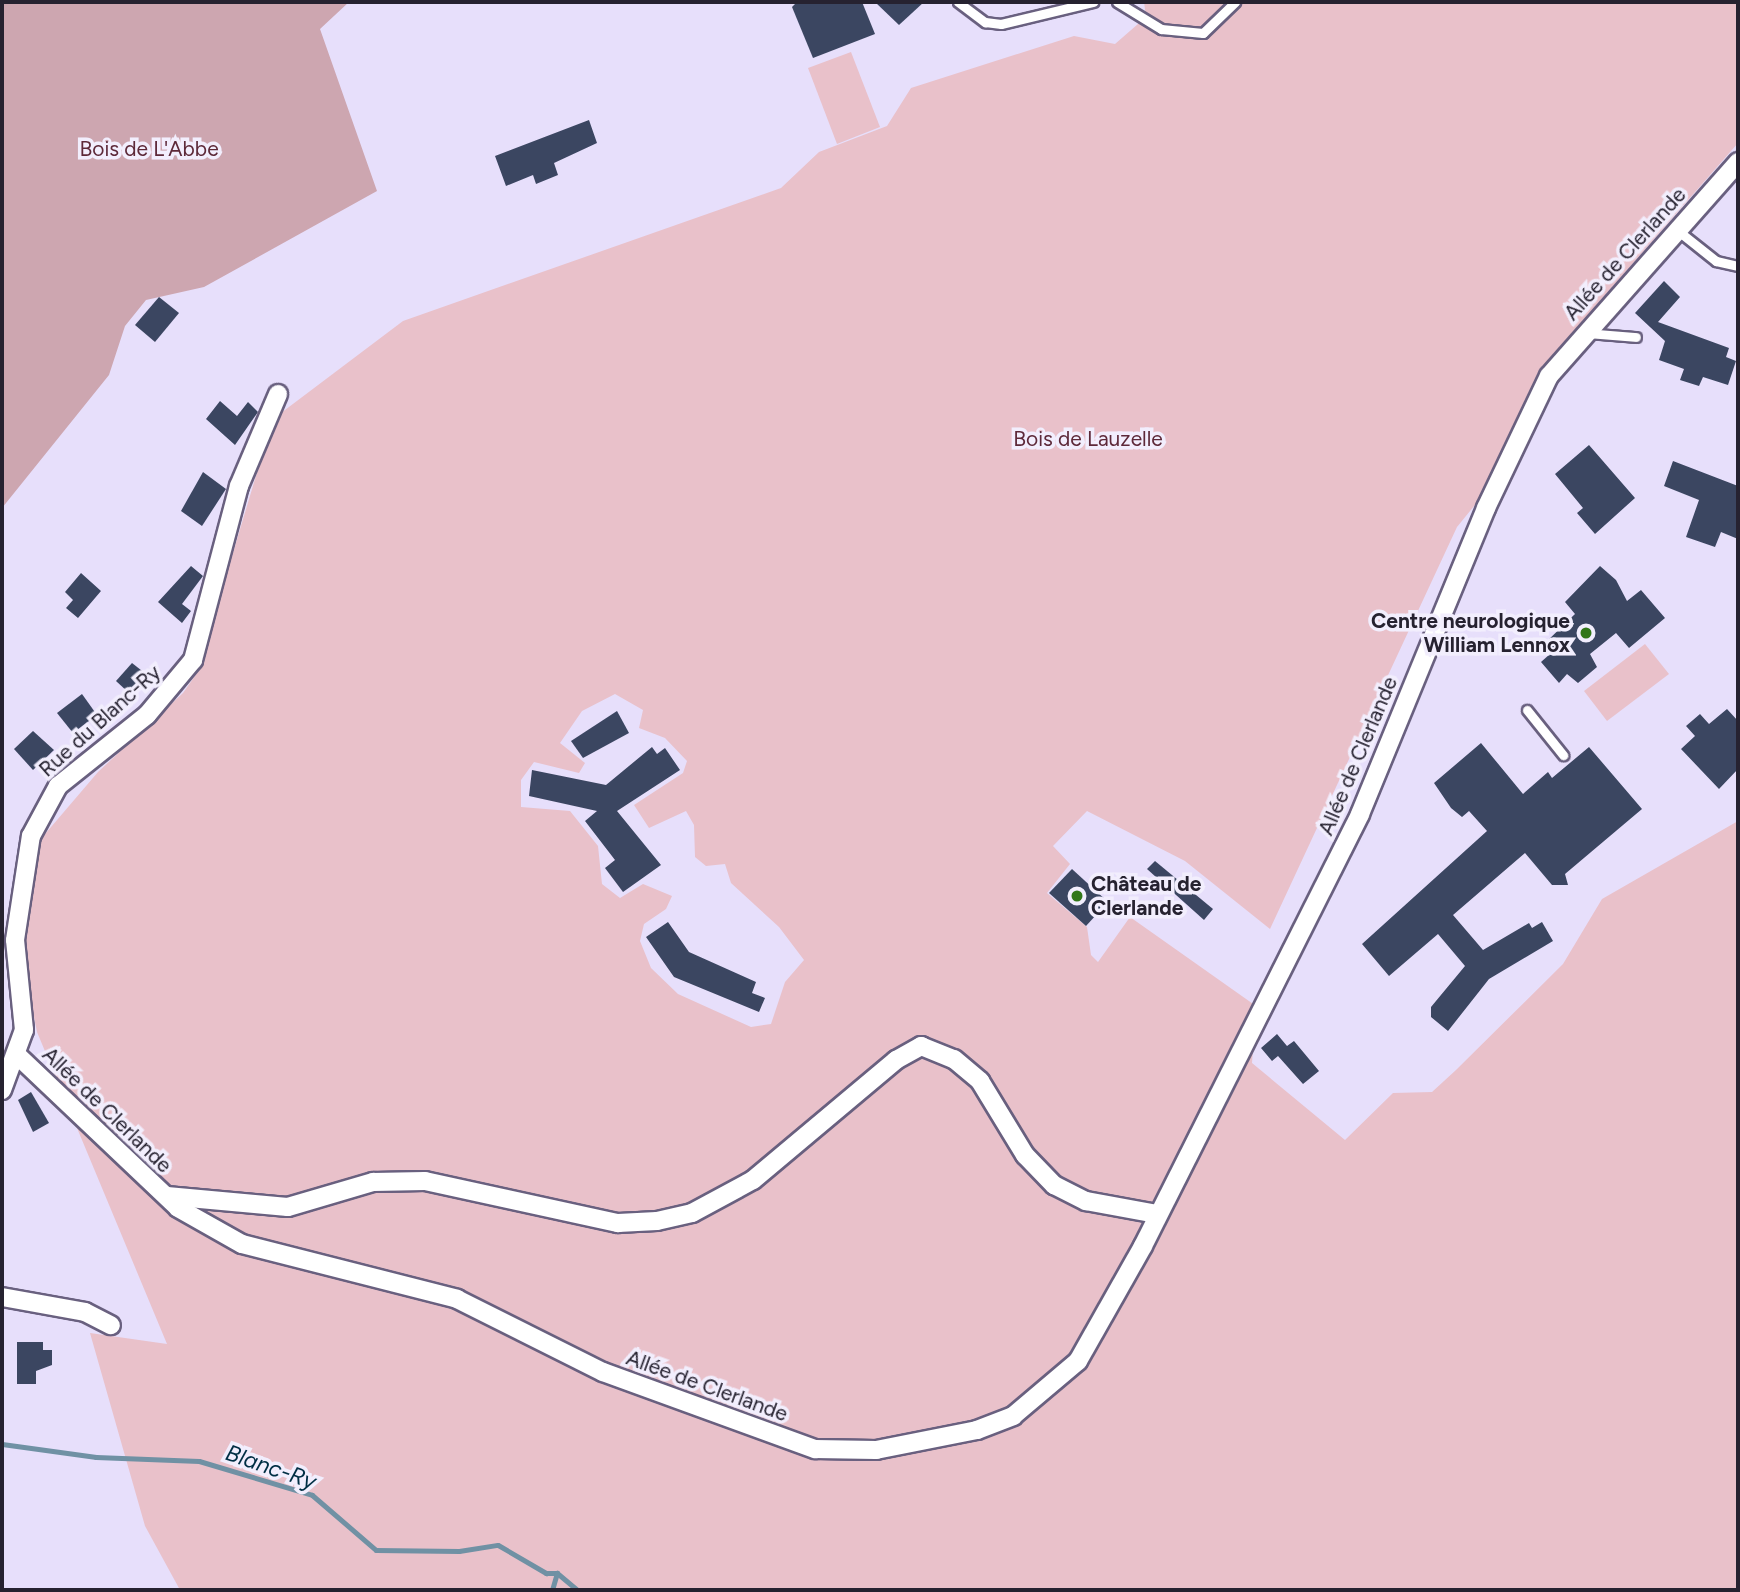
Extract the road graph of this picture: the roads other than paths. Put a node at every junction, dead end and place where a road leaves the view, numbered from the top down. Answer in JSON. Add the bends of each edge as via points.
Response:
{"nodes":[{"id":1,"x":958,"y":2,"type":"edge"},
{"id":2,"x":1093,"y":2,"type":"edge"},
{"id":3,"x":1116,"y":2,"type":"edge"},
{"id":4,"x":1236,"y":2,"type":"edge"},
{"id":5,"x":1738,"y":162,"type":"edge"},
{"id":6,"x":1678,"y":230,"type":"junction"},
{"id":7,"x":1738,"y":266,"type":"edge"},
{"id":8,"x":1586,"y":333,"type":"junction"},
{"id":9,"x":1636,"y":337,"type":"dead end"},
{"id":10,"x":278,"y":394,"type":"dead end"},
{"id":11,"x":1527,"y":710,"type":"dead end"},
{"id":12,"x":1563,"y":755,"type":"dead end"},
{"id":13,"x":17,"y":1055,"type":"junction"},
{"id":14,"x":2,"y":1090,"type":"edge"},
{"id":15,"x":167,"y":1196,"type":"junction"},
{"id":16,"x":1157,"y":1214,"type":"junction"},
{"id":17,"x":2,"y":1297,"type":"edge"},
{"id":18,"x":111,"y":1325,"type":"dead end"}],
"edges":[{"from":1,"to":2,"type":"lane","via":[[985,22],[1001,24]]},
{"from":3,"to":4,"type":"lane","via":[[1161,29],[1203,33]]},
{"from":5,"to":6,"type":"street","name":"Allée de Clerlande"},
{"from":6,"to":7,"type":"lane","via":[[1716,261]]},
{"from":6,"to":8,"type":"street","name":"Allée de Clerlande"},
{"from":8,"to":9,"type":"lane"},
{"from":8,"to":16,"type":"street","name":"Allée de Clerlande","via":[[1569,348],[1534,402],[1360,814]]},
{"from":10,"to":13,"type":"street","name":"Rue du Blanc-Ry","via":[[239,486],[193,660],[147,715],[58,786],[31,836],[15,930],[24,1030]]},
{"from":11,"to":12,"type":"lane"},
{"from":13,"to":14,"type":"street","name":"Rue du Blanc-Ry"},
{"from":13,"to":15,"type":"street","name":"Allée de Clerlande"},
{"from":15,"to":16,"type":"street","name":"Allée de Clerlande","via":[[288,1207],[373,1182],[425,1181],[618,1223],[657,1221],[692,1213],[753,1180],[896,1060],[921,1046],[954,1059],[980,1081],[1025,1155],[1054,1185],[1086,1200]]},
{"from":15,"to":16,"type":"street","name":"Allée de Clerlande","via":[[227,1239],[457,1299],[603,1372],[795,1442],[844,1452],[977,1430],[1013,1416],[1046,1394],[1092,1342]]},
{"from":17,"to":18,"type":"street","via":[[85,1312]]}]}
